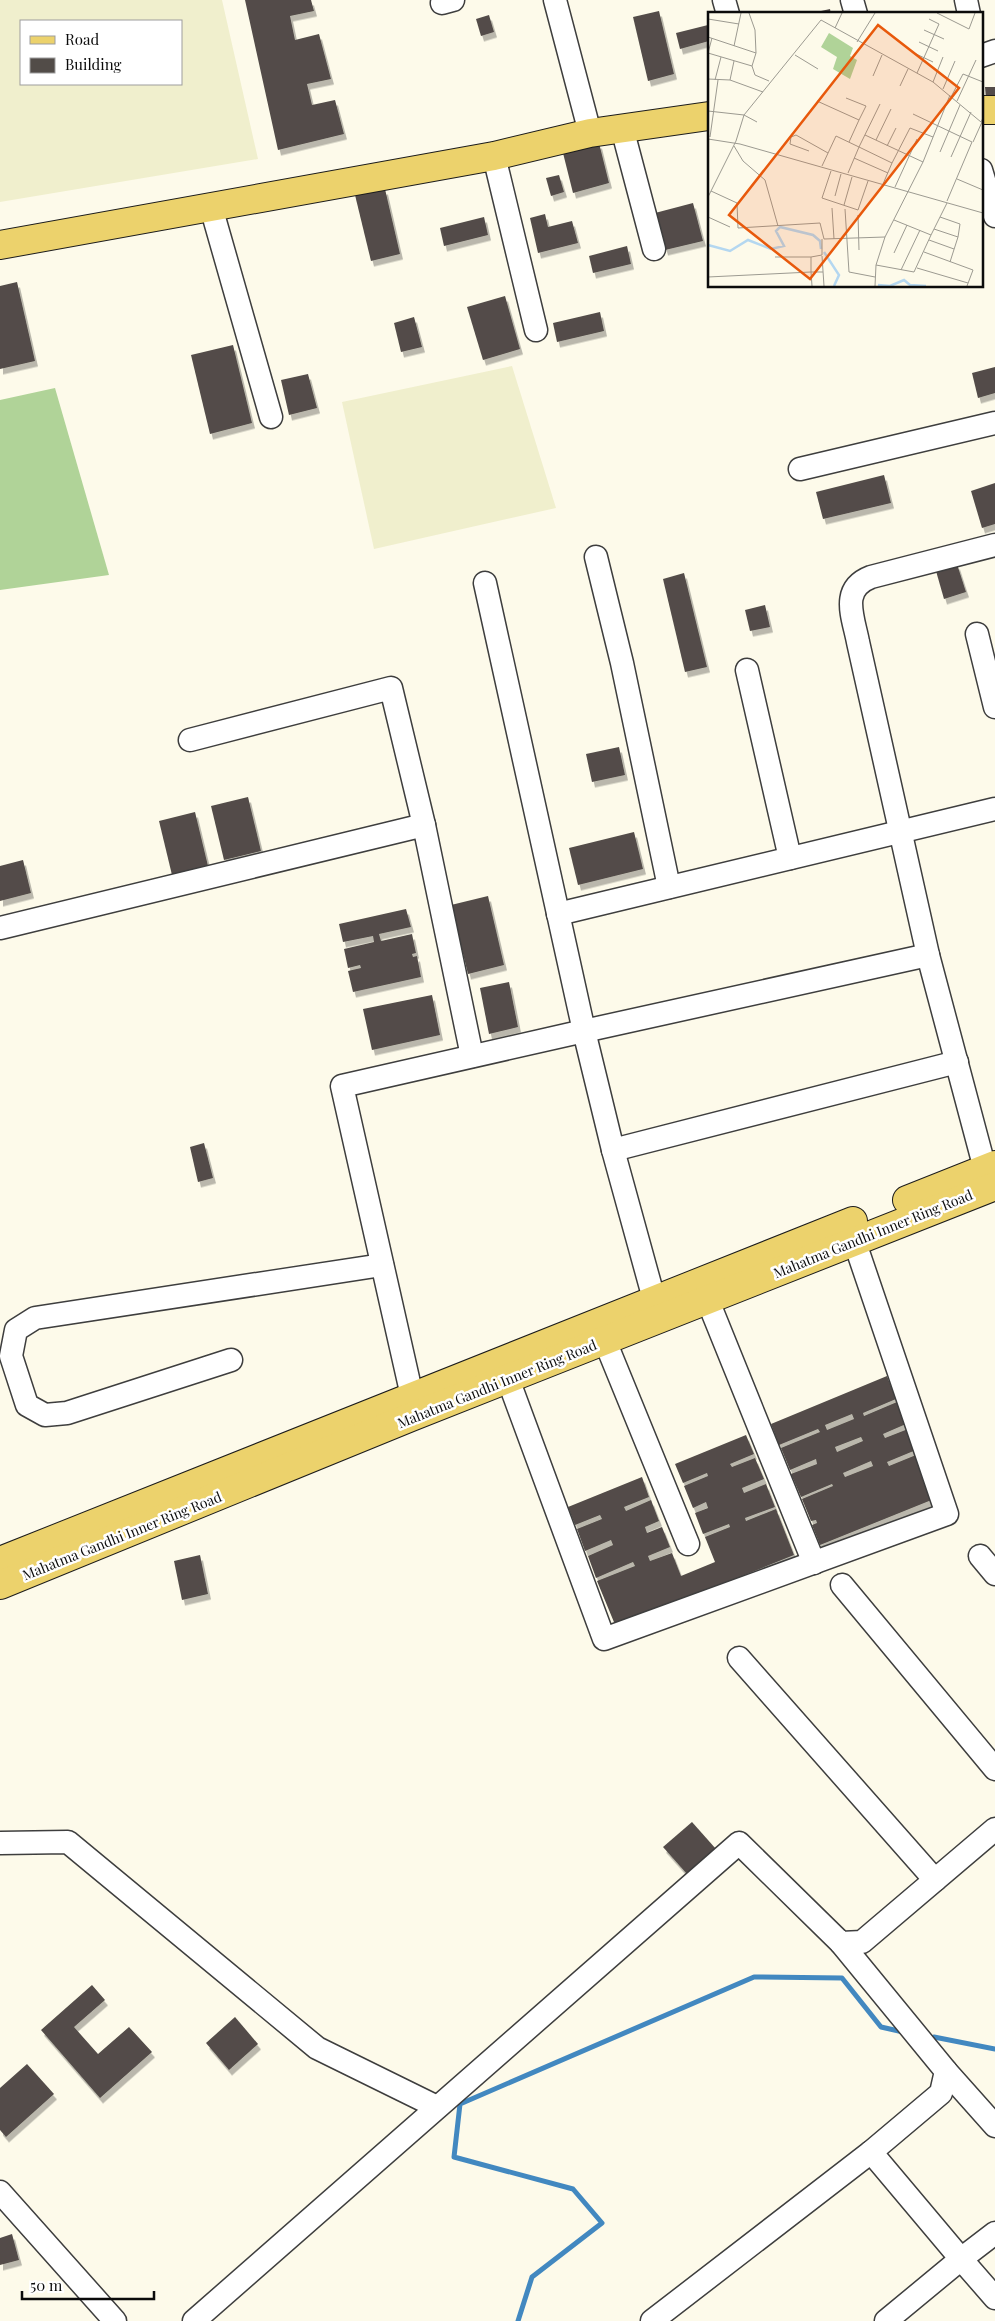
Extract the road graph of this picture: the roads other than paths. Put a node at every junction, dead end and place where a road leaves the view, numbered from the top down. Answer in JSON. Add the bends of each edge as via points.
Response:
{"nodes":[{"id":1,"x":555,"y":0,"type":"edge"},
{"id":2,"x":995,"y":51,"type":"edge"},
{"id":3,"x":982,"y":56,"type":"edge"},
{"id":4,"x":708,"y":116,"type":"edge"},
{"id":5,"x":622,"y":128,"type":"junction"},
{"id":6,"x":590,"y":133,"type":"junction"},
{"id":7,"x":494,"y":156,"type":"junction"},
{"id":8,"x":982,"y":173,"type":"edge"},
{"id":9,"x":211,"y":207,"type":"junction"},
{"id":10,"x":995,"y":216,"type":"edge"},
{"id":11,"x":0,"y":246,"type":"edge"},
{"id":12,"x":654,"y":249,"type":"dead end"},
{"id":13,"x":536,"y":330,"type":"dead end"},
{"id":14,"x":271,"y":417,"type":"dead end"},
{"id":15,"x":995,"y":423,"type":"edge"},
{"id":16,"x":800,"y":469,"type":"dead end"},
{"id":17,"x":995,"y":545,"type":"edge"},
{"id":18,"x":596,"y":557,"type":"dead end"},
{"id":19,"x":485,"y":583,"type":"dead end"},
{"id":20,"x":977,"y":634,"type":"dead end"},
{"id":21,"x":747,"y":670,"type":"dead end"},
{"id":22,"x":995,"y":707,"type":"edge"},
{"id":23,"x":190,"y":740,"type":"dead end"},
{"id":24,"x":995,"y":809,"type":"edge"},
{"id":25,"x":424,"y":825,"type":"junction"},
{"id":26,"x":902,"y":832,"type":"junction"},
{"id":27,"x":790,"y":858,"type":"junction"},
{"id":28,"x":669,"y":887,"type":"junction"},
{"id":29,"x":558,"y":914,"type":"junction"},
{"id":30,"x":0,"y":928,"type":"edge"},
{"id":31,"x":928,"y":955,"type":"junction"},
{"id":32,"x":584,"y":1030,"type":"junction"},
{"id":33,"x":472,"y":1056,"type":"junction"},
{"id":34,"x":957,"y":1062,"type":"junction"},
{"id":35,"x":613,"y":1150,"type":"junction"},
{"id":36,"x":992,"y":1173,"type":"edge"},
{"id":37,"x":854,"y":1240,"type":"junction"},
{"id":38,"x":382,"y":1265,"type":"junction"},
{"id":39,"x":654,"y":1299,"type":"junction"},
{"id":40,"x":708,"y":1301,"type":"junction"},
{"id":41,"x":605,"y":1341,"type":"junction"},
{"id":42,"x":231,"y":1360,"type":"dead end"},
{"id":43,"x":508,"y":1379,"type":"junction"},
{"id":44,"x":412,"y":1396,"type":"junction"},
{"id":45,"x":688,"y":1544,"type":"dead end"},
{"id":46,"x":980,"y":1556,"type":"dead end"},
{"id":47,"x":0,"y":1561,"type":"edge"},
{"id":48,"x":814,"y":1562,"type":"junction"},
{"id":49,"x":995,"y":1574,"type":"edge"},
{"id":50,"x":0,"y":1585,"type":"edge"},
{"id":51,"x":842,"y":1585,"type":"dead end"},
{"id":52,"x":739,"y":1658,"type":"dead end"},
{"id":53,"x":995,"y":1769,"type":"edge"},
{"id":54,"x":995,"y":1829,"type":"edge"},
{"id":55,"x":0,"y":1844,"type":"edge"},
{"id":56,"x":935,"y":1880,"type":"junction"},
{"id":57,"x":841,"y":1943,"type":"junction"},
{"id":58,"x":946,"y":2071,"type":"junction"},
{"id":59,"x":437,"y":2107,"type":"junction"},
{"id":60,"x":995,"y":2126,"type":"edge"},
{"id":61,"x":871,"y":2152,"type":"junction"},
{"id":62,"x":0,"y":2192,"type":"edge"},
{"id":63,"x":995,"y":2233,"type":"edge"},
{"id":64,"x":961,"y":2259,"type":"junction"},
{"id":65,"x":995,"y":2298,"type":"edge"},
{"id":66,"x":115,"y":2321,"type":"edge"},
{"id":67,"x":194,"y":2321,"type":"edge"},
{"id":68,"x":652,"y":2321,"type":"edge"},
{"id":69,"x":886,"y":2321,"type":"edge"}],
"edges":[{"from":1,"to":6,"type":"street"},
{"from":2,"to":3,"type":"street"},
{"from":4,"to":5,"type":"main road"},
{"from":5,"to":6,"type":"main road"},
{"from":5,"to":12,"type":"street"},
{"from":6,"to":7,"type":"main road"},
{"from":7,"to":9,"type":"main road"},
{"from":7,"to":13,"type":"street"},
{"from":8,"to":10,"type":"street"},
{"from":9,"to":11,"type":"main road"},
{"from":9,"to":14,"type":"street"},
{"from":15,"to":16,"type":"street"},
{"from":17,"to":26,"type":"street","via":[[871,577],[859,582],[853,590],[851,602],[858,642]]},
{"from":18,"to":28,"type":"street"},
{"from":19,"to":29,"type":"street"},
{"from":20,"to":22,"type":"street"},
{"from":21,"to":27,"type":"street"},
{"from":23,"to":25,"type":"street","via":[[391,688]]},
{"from":24,"to":26,"type":"street"},
{"from":25,"to":30,"type":"street"},
{"from":25,"to":33,"type":"street"},
{"from":26,"to":27,"type":"street"},
{"from":26,"to":31,"type":"street"},
{"from":27,"to":28,"type":"street"},
{"from":28,"to":29,"type":"street"},
{"from":29,"to":32,"type":"street"},
{"from":31,"to":32,"type":"street"},
{"from":31,"to":34,"type":"street"},
{"from":32,"to":33,"type":"street"},
{"from":32,"to":35,"type":"street"},
{"from":33,"to":38,"type":"street","via":[[342,1086]]},
{"from":34,"to":35,"type":"street"},
{"from":34,"to":36,"type":"street"},
{"from":35,"to":39,"type":"street"},
{"from":36,"to":37,"type":"main road","name":"Mahatma Gandhi Inner Ring Road"},
{"from":36,"to":39,"type":"main road","name":"Mahatma Gandhi Inner Ring Road"},
{"from":37,"to":40,"type":"main road","name":"Mahatma Gandhi Inner Ring Road"},
{"from":37,"to":48,"type":"street","via":[[947,1514]]},
{"from":38,"to":42,"type":"street","via":[[35,1318],[16,1330],[11,1356],[27,1406],[45,1415],[67,1413]]},
{"from":38,"to":44,"type":"street"},
{"from":39,"to":44,"type":"main road","name":"Mahatma Gandhi Inner Ring Road"},
{"from":40,"to":41,"type":"main road","name":"Mahatma Gandhi Inner Ring Road"},
{"from":40,"to":48,"type":"street"},
{"from":41,"to":43,"type":"main road","name":"Mahatma Gandhi Inner Ring Road"},
{"from":41,"to":45,"type":"street"},
{"from":43,"to":48,"type":"street","via":[[604,1639]]},
{"from":43,"to":50,"type":"main road","name":"Mahatma Gandhi Inner Ring Road"},
{"from":44,"to":47,"type":"main road","name":"Mahatma Gandhi Inner Ring Road"},
{"from":46,"to":49,"type":"street"},
{"from":51,"to":53,"type":"street"},
{"from":52,"to":56,"type":"street"},
{"from":54,"to":56,"type":"street"},
{"from":55,"to":59,"type":"street","via":[[68,1842],[317,2048]]},
{"from":56,"to":57,"type":"street","via":[[862,1942]]},
{"from":57,"to":58,"type":"street"},
{"from":57,"to":59,"type":"street","via":[[739,1843]]},
{"from":58,"to":60,"type":"street"},
{"from":58,"to":61,"type":"street","via":[[941,2094]]},
{"from":59,"to":67,"type":"street"},
{"from":61,"to":64,"type":"street"},
{"from":61,"to":68,"type":"street"},
{"from":62,"to":66,"type":"street"},
{"from":63,"to":64,"type":"street"},
{"from":64,"to":65,"type":"street"},
{"from":64,"to":69,"type":"street"}]}
